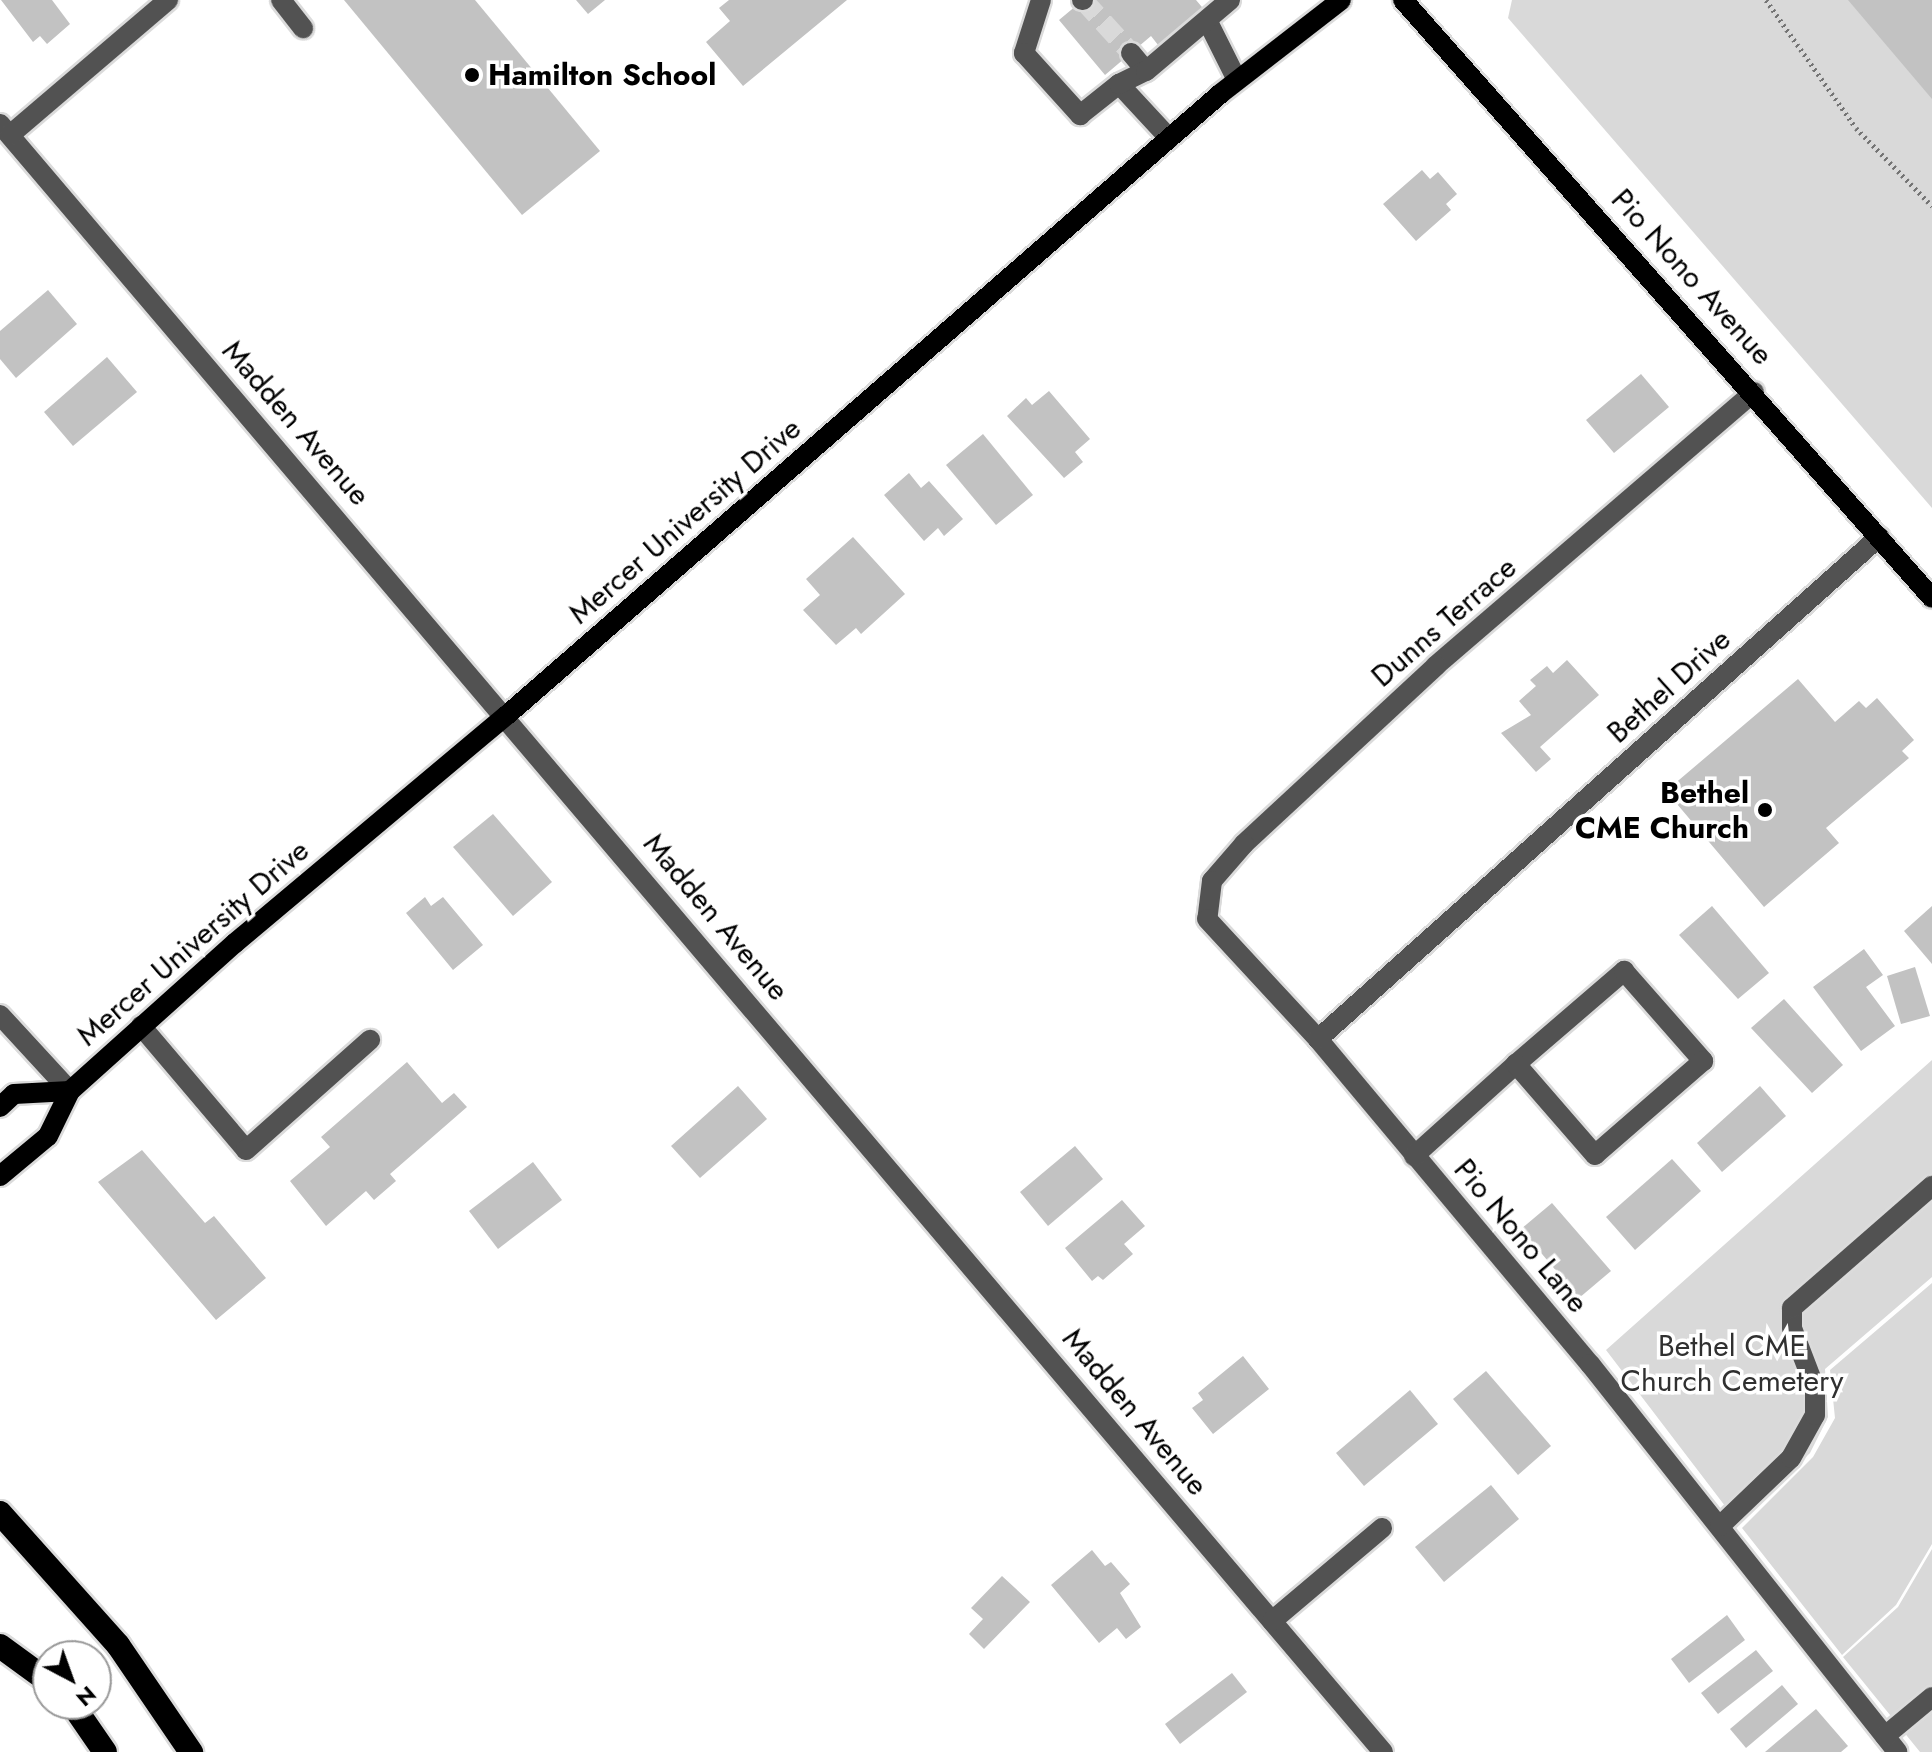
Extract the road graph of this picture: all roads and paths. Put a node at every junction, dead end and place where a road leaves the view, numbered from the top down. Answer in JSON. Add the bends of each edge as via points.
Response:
{"nodes":[{"id":1,"x":168,"y":0,"type":"edge"},
{"id":2,"x":281,"y":0,"type":"edge"},
{"id":3,"x":1041,"y":0,"type":"edge"},
{"id":4,"x":1230,"y":0,"type":"edge"},
{"id":5,"x":1341,"y":0,"type":"edge"},
{"id":6,"x":1403,"y":0,"type":"edge"},
{"id":7,"x":1766,"y":0,"type":"edge"},
{"id":8,"x":1207,"y":20,"type":"junction"},
{"id":9,"x":303,"y":28,"type":"dead end"},
{"id":10,"x":1131,"y":53,"type":"tunnel mouth"},
{"id":11,"x":1146,"y":71,"type":"junction"},
{"id":12,"x":1237,"y":80,"type":"junction"},
{"id":13,"x":1119,"y":84,"type":"junction"},
{"id":14,"x":5,"y":130,"type":"edge"},
{"id":15,"x":1169,"y":138,"type":"junction"},
{"id":16,"x":1932,"y":206,"type":"edge"},
{"id":17,"x":1754,"y":392,"type":"junction"},
{"id":18,"x":1879,"y":537,"type":"junction"},
{"id":19,"x":1932,"y":598,"type":"edge"},
{"id":20,"x":507,"y":715,"type":"junction"},
{"id":21,"x":1207,"y":919,"type":"joint"},
{"id":22,"x":2,"y":1021,"type":"edge"},
{"id":23,"x":141,"y":1026,"type":"junction"},
{"id":24,"x":1318,"y":1039,"type":"junction"},
{"id":25,"x":370,"y":1040,"type":"dead end"},
{"id":26,"x":1516,"y":1064,"type":"junction"},
{"id":27,"x":70,"y":1091,"type":"junction"},
{"id":28,"x":0,"y":1107,"type":"edge"},
{"id":29,"x":1414,"y":1156,"type":"junction"},
{"id":30,"x":0,"y":1176,"type":"edge"},
{"id":31,"x":1932,"y":1186,"type":"edge"},
{"id":32,"x":0,"y":1513,"type":"edge"},
{"id":33,"x":1720,"y":1526,"type":"junction"},
{"id":34,"x":1382,"y":1528,"type":"dead end"},
{"id":35,"x":1272,"y":1621,"type":"junction"},
{"id":36,"x":0,"y":1646,"type":"edge"},
{"id":37,"x":32,"y":1669,"type":"edge"},
{"id":38,"x":1932,"y":1697,"type":"edge"},
{"id":39,"x":83,"y":1720,"type":"edge"},
{"id":40,"x":1891,"y":1744,"type":"edge"},
{"id":41,"x":105,"y":1752,"type":"edge"},
{"id":42,"x":191,"y":1752,"type":"edge"},
{"id":43,"x":1383,"y":1752,"type":"edge"}],
"edges":[{"from":1,"to":14,"type":"street"},
{"from":2,"to":9,"type":"street"},
{"from":3,"to":13,"type":"street","via":[[1024,53],[1080,115]]},
{"from":4,"to":8,"type":"street"},
{"from":5,"to":12,"type":"main road","name":"Mercer University Drive"},
{"from":6,"to":17,"type":"main road","name":"Pio Nono Avenue"},
{"from":7,"to":16,"type":"path","via":[[1856,128]]},
{"from":8,"to":11,"type":"street"},
{"from":8,"to":12,"type":"street"},
{"from":10,"to":11,"type":"street"},
{"from":11,"to":13,"type":"street"},
{"from":12,"to":15,"type":"main road","name":"Mercer University Drive"},
{"from":13,"to":15,"type":"street"},
{"from":14,"to":20,"type":"street","name":"Madden Avenue"},
{"from":15,"to":20,"type":"main road","name":"Mercer University Drive"},
{"from":17,"to":18,"type":"main road","name":"Pio Nono Avenue"},
{"from":17,"to":21,"type":"street","name":"Dunns Terrace","via":[[1436,666],[1244,844],[1212,881]]},
{"from":18,"to":19,"type":"main road","name":"Pio Nono Avenue"},
{"from":18,"to":24,"type":"street","name":"Bethel Drive"},
{"from":20,"to":23,"type":"main road","name":"Mercer University Drive"},
{"from":20,"to":35,"type":"street","name":"Madden Avenue"},
{"from":21,"to":24,"type":"street","name":"Pio Nono Lane"},
{"from":22,"to":27,"type":"street"},
{"from":23,"to":25,"type":"street","via":[[246,1150]]},
{"from":23,"to":27,"type":"main road","name":"Mercer University Drive"},
{"from":24,"to":29,"type":"street","name":"Pio Nono Lane"},
{"from":26,"to":26,"type":"street","via":[[1624,971],[1703,1061],[1595,1155]]},
{"from":26,"to":29,"type":"street"},
{"from":27,"to":28,"type":"main road","name":"Mercer University Drive","via":[[14,1094]]},
{"from":27,"to":30,"type":"main road","name":"Mercer University Drive","via":[[48,1136]]},
{"from":29,"to":33,"type":"street","name":"Pio Nono Lane"},
{"from":31,"to":33,"type":"street","via":[[1792,1308],[1792,1328],[1815,1388],[1815,1415],[1791,1458]]},
{"from":32,"to":42,"type":"highway","via":[[118,1645]]},
{"from":33,"to":40,"type":"street","name":"Pio Nono Lane"},
{"from":34,"to":35,"type":"street"},
{"from":35,"to":43,"type":"street","name":"Madden Avenue"},
{"from":36,"to":37,"type":"highway"},
{"from":38,"to":40,"type":"street"},
{"from":39,"to":41,"type":"highway"}]}
